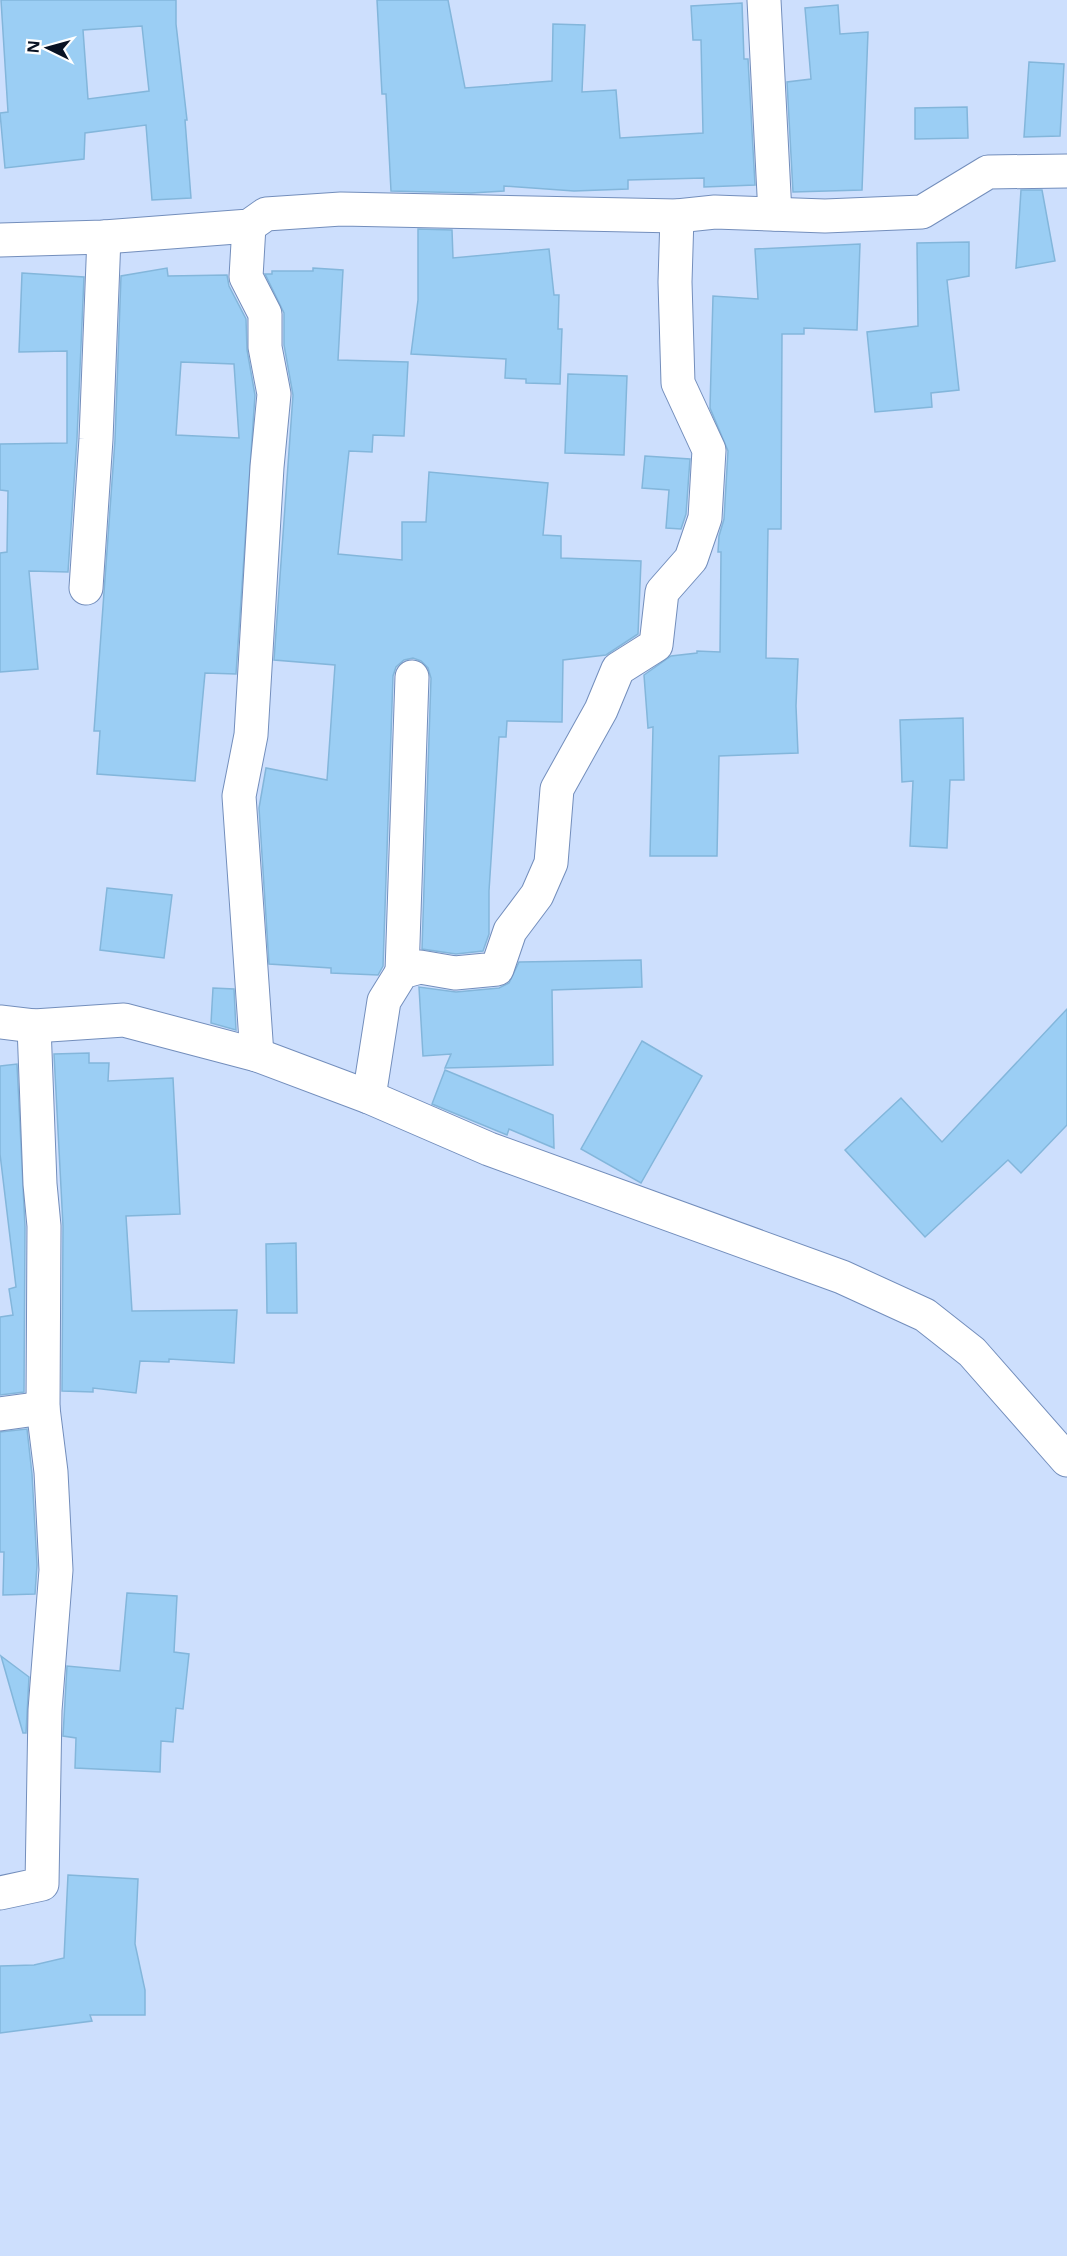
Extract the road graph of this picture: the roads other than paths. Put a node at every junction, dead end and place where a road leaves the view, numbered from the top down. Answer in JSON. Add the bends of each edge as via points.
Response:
{"nodes":[{"id":1,"x":764,"y":0,"type":"edge"},
{"id":2,"x":1067,"y":171,"type":"edge"},
{"id":3,"x":775,"y":214,"type":"junction"},
{"id":4,"x":677,"y":216,"type":"junction"},
{"id":5,"x":249,"y":226,"type":"junction"},
{"id":6,"x":104,"y":237,"type":"junction"},
{"id":7,"x":0,"y":240,"type":"edge"},
{"id":8,"x":86,"y":588,"type":"dead end"},
{"id":9,"x":412,"y":677,"type":"dead end"},
{"id":10,"x":402,"y":972,"type":"junction"},
{"id":11,"x":0,"y":1022,"type":"edge"},
{"id":12,"x":34,"y":1026,"type":"junction"},
{"id":13,"x":257,"y":1055,"type":"junction"},
{"id":14,"x":369,"y":1097,"type":"junction"},
{"id":15,"x":43,"y":1408,"type":"junction"},
{"id":16,"x":0,"y":1414,"type":"edge"},
{"id":17,"x":1067,"y":1460,"type":"edge"},
{"id":18,"x":0,"y":1893,"type":"edge"}],
"edges":[{"from":1,"to":3,"type":"street"},
{"from":2,"to":3,"type":"street","via":[[988,172],[922,212]]},
{"from":3,"to":4,"type":"street","via":[[715,212]]},
{"from":4,"to":5,"type":"street","via":[[341,209],[266,213]]},
{"from":4,"to":10,"type":"street","via":[[678,383],[709,450],[705,518],[691,559],[662,592],[656,645],[618,669],[601,710],[557,789],[551,863],[537,895],[510,931],[497,969],[455,973],[420,967]]},
{"from":5,"to":6,"type":"street"},
{"from":5,"to":13,"type":"street","via":[[246,277],[265,314],[265,347],[274,394],[251,735],[239,796]]},
{"from":6,"to":7,"type":"street"},
{"from":6,"to":8,"type":"street"},
{"from":9,"to":10,"type":"street"},
{"from":10,"to":14,"type":"street","via":[[384,1001]]},
{"from":11,"to":12,"type":"street"},
{"from":12,"to":13,"type":"street","via":[[124,1020]]},
{"from":12,"to":15,"type":"street","via":[[44,1226]]},
{"from":13,"to":14,"type":"street"},
{"from":14,"to":17,"type":"street","via":[[489,1149],[842,1277],[925,1315],[972,1352]]},
{"from":15,"to":16,"type":"street"},
{"from":15,"to":18,"type":"street","via":[[56,1569],[45,1710],[42,1884]]}]}
